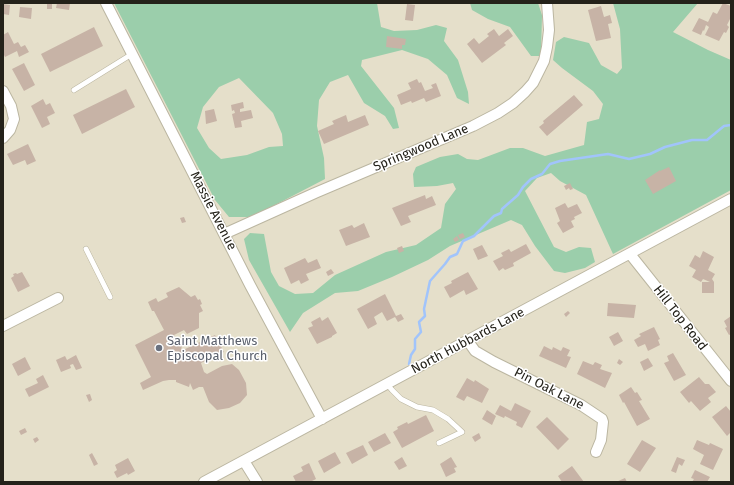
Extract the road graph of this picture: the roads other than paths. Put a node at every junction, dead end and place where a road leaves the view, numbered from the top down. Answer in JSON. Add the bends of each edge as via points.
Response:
{"nodes":[{"id":1,"x":106,"y":3,"type":"edge"},
{"id":2,"x":547,"y":3,"type":"edge"},
{"id":3,"x":132,"y":54,"type":"junction"},
{"id":4,"x":3,"y":90,"type":"edge"},
{"id":5,"x":74,"y":90,"type":"dead end"},
{"id":6,"x":3,"y":138,"type":"edge"},
{"id":7,"x":731,"y":199,"type":"edge"},
{"id":8,"x":224,"y":234,"type":"junction"},
{"id":9,"x":86,"y":249,"type":"dead end"},
{"id":10,"x":630,"y":254,"type":"junction"},
{"id":11,"x":110,"y":297,"type":"dead end"},
{"id":12,"x":58,"y":298,"type":"dead end"},
{"id":13,"x":3,"y":326,"type":"edge"},
{"id":14,"x":468,"y":341,"type":"junction"},
{"id":15,"x":731,"y":382,"type":"edge"},
{"id":16,"x":387,"y":384,"type":"junction"},
{"id":17,"x":322,"y":419,"type":"junction"},
{"id":18,"x":439,"y":443,"type":"dead end"},
{"id":19,"x":596,"y":452,"type":"dead end"},
{"id":20,"x":244,"y":461,"type":"junction"},
{"id":21,"x":204,"y":482,"type":"edge"},
{"id":22,"x":257,"y":482,"type":"edge"}],
"edges":[{"from":1,"to":3,"type":"street","name":"Massie Avenue"},
{"from":2,"to":8,"type":"street","name":"Springwood Lane","via":[[549,30],[544,61],[532,83],[513,103],[473,126]]},
{"from":3,"to":5,"type":"lane"},
{"from":3,"to":8,"type":"street","name":"Massie Avenue"},
{"from":4,"to":6,"type":"street","via":[[14,115],[12,127]]},
{"from":7,"to":10,"type":"street","name":"North Hubbards Lane"},
{"from":8,"to":17,"type":"street","name":"Massie Avenue"},
{"from":9,"to":11,"type":"lane"},
{"from":10,"to":14,"type":"street","name":"North Hubbards Lane"},
{"from":10,"to":15,"type":"street","name":"Hill Top Road"},
{"from":12,"to":13,"type":"street"},
{"from":14,"to":16,"type":"street","name":"North Hubbards Lane"},
{"from":14,"to":19,"type":"street","name":"Pin Oak Lane","via":[[475,351],[581,405],[602,419]]},
{"from":16,"to":17,"type":"street","name":"North Hubbards Lane"},
{"from":16,"to":18,"type":"lane","via":[[401,399],[432,410],[448,419],[462,432]]},
{"from":17,"to":20,"type":"street","name":"North Hubbards Lane"},
{"from":20,"to":21,"type":"street","name":"North Hubbards Lane"},
{"from":20,"to":22,"type":"street"}]}
